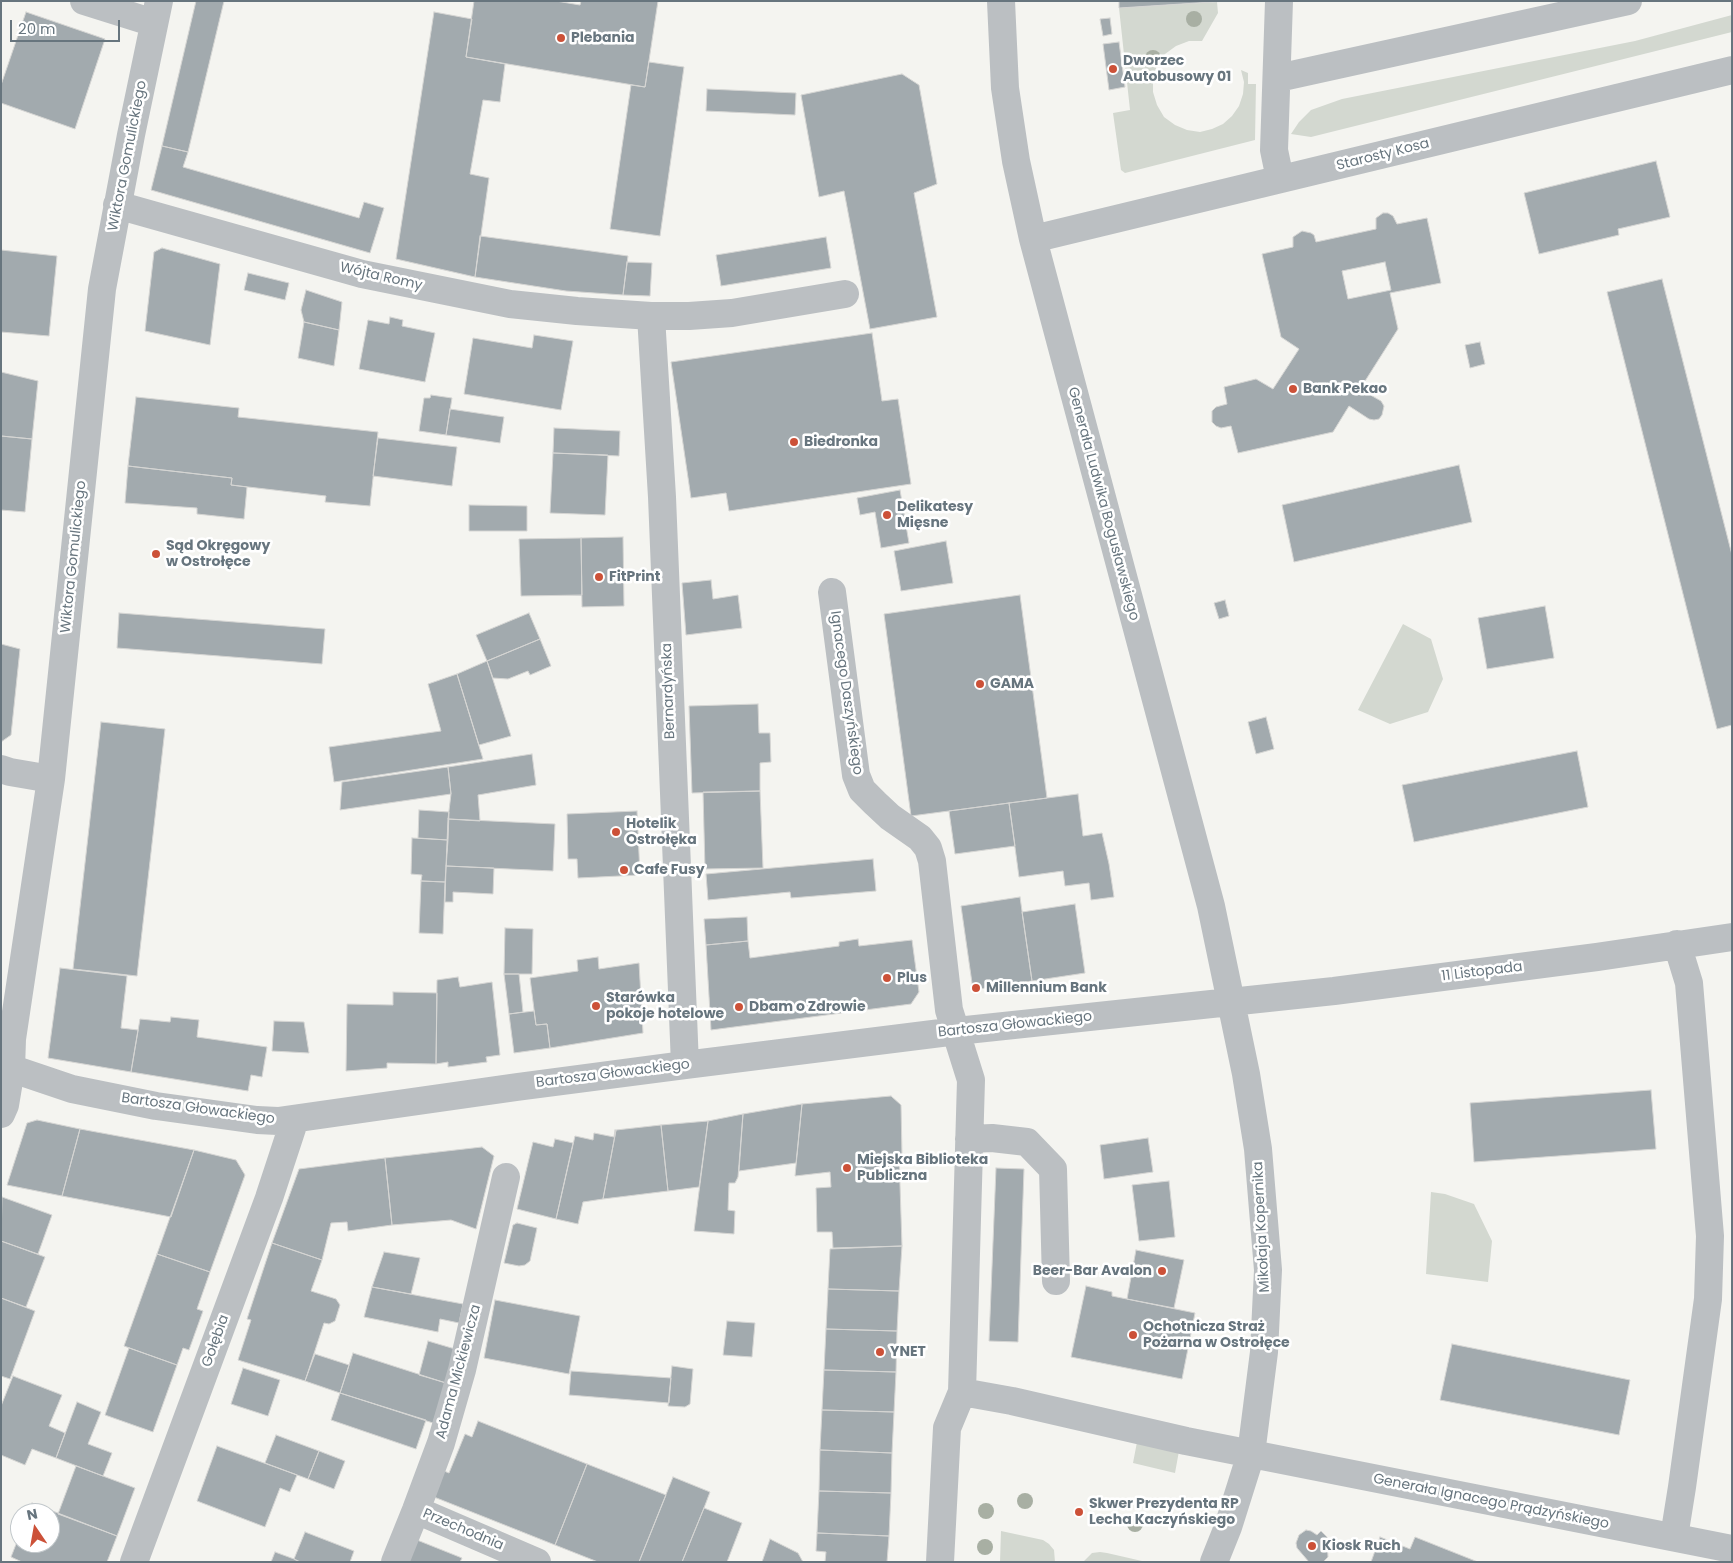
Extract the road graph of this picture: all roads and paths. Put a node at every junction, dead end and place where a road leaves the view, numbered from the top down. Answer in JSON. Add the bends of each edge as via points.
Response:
{"nodes":[{"id":1,"x":84,"y":1,"type":"edge"},
{"id":2,"x":1001,"y":1,"type":"edge"},
{"id":3,"x":1280,"y":1,"type":"edge"},
{"id":4,"x":1628,"y":1,"type":"edge"},
{"id":5,"x":157,"y":12,"type":"edge"},
{"id":6,"x":1732,"y":70,"type":"edge"},
{"id":7,"x":1278,"y":78,"type":"junction"},
{"id":8,"x":1280,"y":180,"type":"junction"},
{"id":9,"x":117,"y":205,"type":"junction"},
{"id":10,"x":1033,"y":239,"type":"junction"},
{"id":11,"x":845,"y":294,"type":"dead end"},
{"id":12,"x":651,"y":316,"type":"junction"},
{"id":13,"x":832,"y":592,"type":"dead end"},
{"id":14,"x":1,"y":769,"type":"edge"},
{"id":15,"x":51,"y":779,"type":"junction"},
{"id":16,"x":1732,"y":937,"type":"edge"},
{"id":17,"x":1677,"y":944,"type":"junction"},
{"id":18,"x":1231,"y":1002,"type":"junction"},
{"id":19,"x":956,"y":1031,"type":"junction"},
{"id":20,"x":685,"y":1065,"type":"junction"},
{"id":21,"x":6,"y":1067,"type":"edge"},
{"id":22,"x":1,"y":1114,"type":"edge"},
{"id":23,"x":295,"y":1119,"type":"junction"},
{"id":24,"x":969,"y":1139,"type":"junction"},
{"id":25,"x":506,"y":1177,"type":"dead end"},
{"id":26,"x":1056,"y":1281,"type":"dead end"},
{"id":27,"x":962,"y":1392,"type":"junction"},
{"id":28,"x":1251,"y":1454,"type":"junction"},
{"id":29,"x":416,"y":1510,"type":"junction"},
{"id":30,"x":1674,"y":1537,"type":"junction"},
{"id":31,"x":1732,"y":1549,"type":"edge"},
{"id":32,"x":134,"y":1562,"type":"edge"},
{"id":33,"x":395,"y":1562,"type":"edge"},
{"id":34,"x":537,"y":1562,"type":"edge"},
{"id":35,"x":940,"y":1562,"type":"edge"},
{"id":36,"x":1214,"y":1562,"type":"edge"}],
"edges":[{"from":1,"to":5,"type":"street"},
{"from":2,"to":10,"type":"street","name":"Generała Ludwika Bogusławskiego","via":[[1007,98],[1016,161]]},
{"from":3,"to":7,"type":"street"},
{"from":4,"to":7,"type":"street"},
{"from":5,"to":9,"type":"street","name":"Wiktora Gomulickiego"},
{"from":6,"to":8,"type":"street","name":"Starosty Kosa"},
{"from":7,"to":8,"type":"street","via":[[1274,150]]},
{"from":8,"to":10,"type":"street","name":"Starosty Kosa"},
{"from":9,"to":12,"type":"street","name":"Wójta Romy","via":[[362,274],[510,304]]},
{"from":9,"to":15,"type":"street","name":"Wiktora Gomulickiego","via":[[102,289]]},
{"from":10,"to":18,"type":"street","name":"Generała Ludwika Bogusławskiego","via":[[1201,868]]},
{"from":11,"to":12,"type":"street","name":"Wójta Romy","via":[[732,313]]},
{"from":12,"to":20,"type":"street","name":"Bernardyńska","via":[[662,497]]},
{"from":13,"to":19,"type":"street","name":"Ignacego Daszyńskiego","via":[[856,775],[862,790],[928,848],[949,1010]]},
{"from":14,"to":15,"type":"street"},
{"from":15,"to":21,"type":"street","name":"Wiktora Gomulickiego"},
{"from":16,"to":17,"type":"street","name":"11 Listopada"},
{"from":17,"to":18,"type":"street","name":"11 Listopada","via":[[1577,960]]},
{"from":17,"to":30,"type":"street","via":[[1689,983],[1710,1236],[1708,1299]]},
{"from":18,"to":19,"type":"street","name":"Bartosza Głowackiego"},
{"from":18,"to":28,"type":"street","name":"Mikołaja Kopernika","via":[[1258,1149],[1268,1270],[1264,1352]]},
{"from":19,"to":20,"type":"street","name":"Bartosza Głowackiego"},
{"from":19,"to":24,"type":"street","via":[[971,1080]]},
{"from":20,"to":23,"type":"street","name":"Bartosza Głowackiego"},
{"from":21,"to":22,"type":"street","name":"Wiktora Gomulickiego","via":[[5,1105]]},
{"from":21,"to":23,"type":"street","name":"Bartosza Głowackiego","via":[[72,1089],[156,1106],[257,1120]]},
{"from":23,"to":32,"type":"street","name":"Gołębia","via":[[269,1198]]},
{"from":24,"to":26,"type":"street","via":[[1027,1142],[1053,1169]]},
{"from":24,"to":27,"type":"street"},
{"from":25,"to":29,"type":"street","name":"Adama Mickiewicza","via":[[462,1370]]},
{"from":27,"to":28,"type":"street"},
{"from":27,"to":35,"type":"street","via":[[947,1428]]},
{"from":28,"to":30,"type":"street","name":"Generała Ignacego Prądzyńskiego"},
{"from":28,"to":36,"type":"street","name":"Mikołaja Kopernika"},
{"from":29,"to":33,"type":"street","name":"Adama Mickiewicza"},
{"from":29,"to":34,"type":"street","name":"Przechodnia"},
{"from":30,"to":31,"type":"street","name":"Generała Ignacego Prądzyńskiego"}]}
